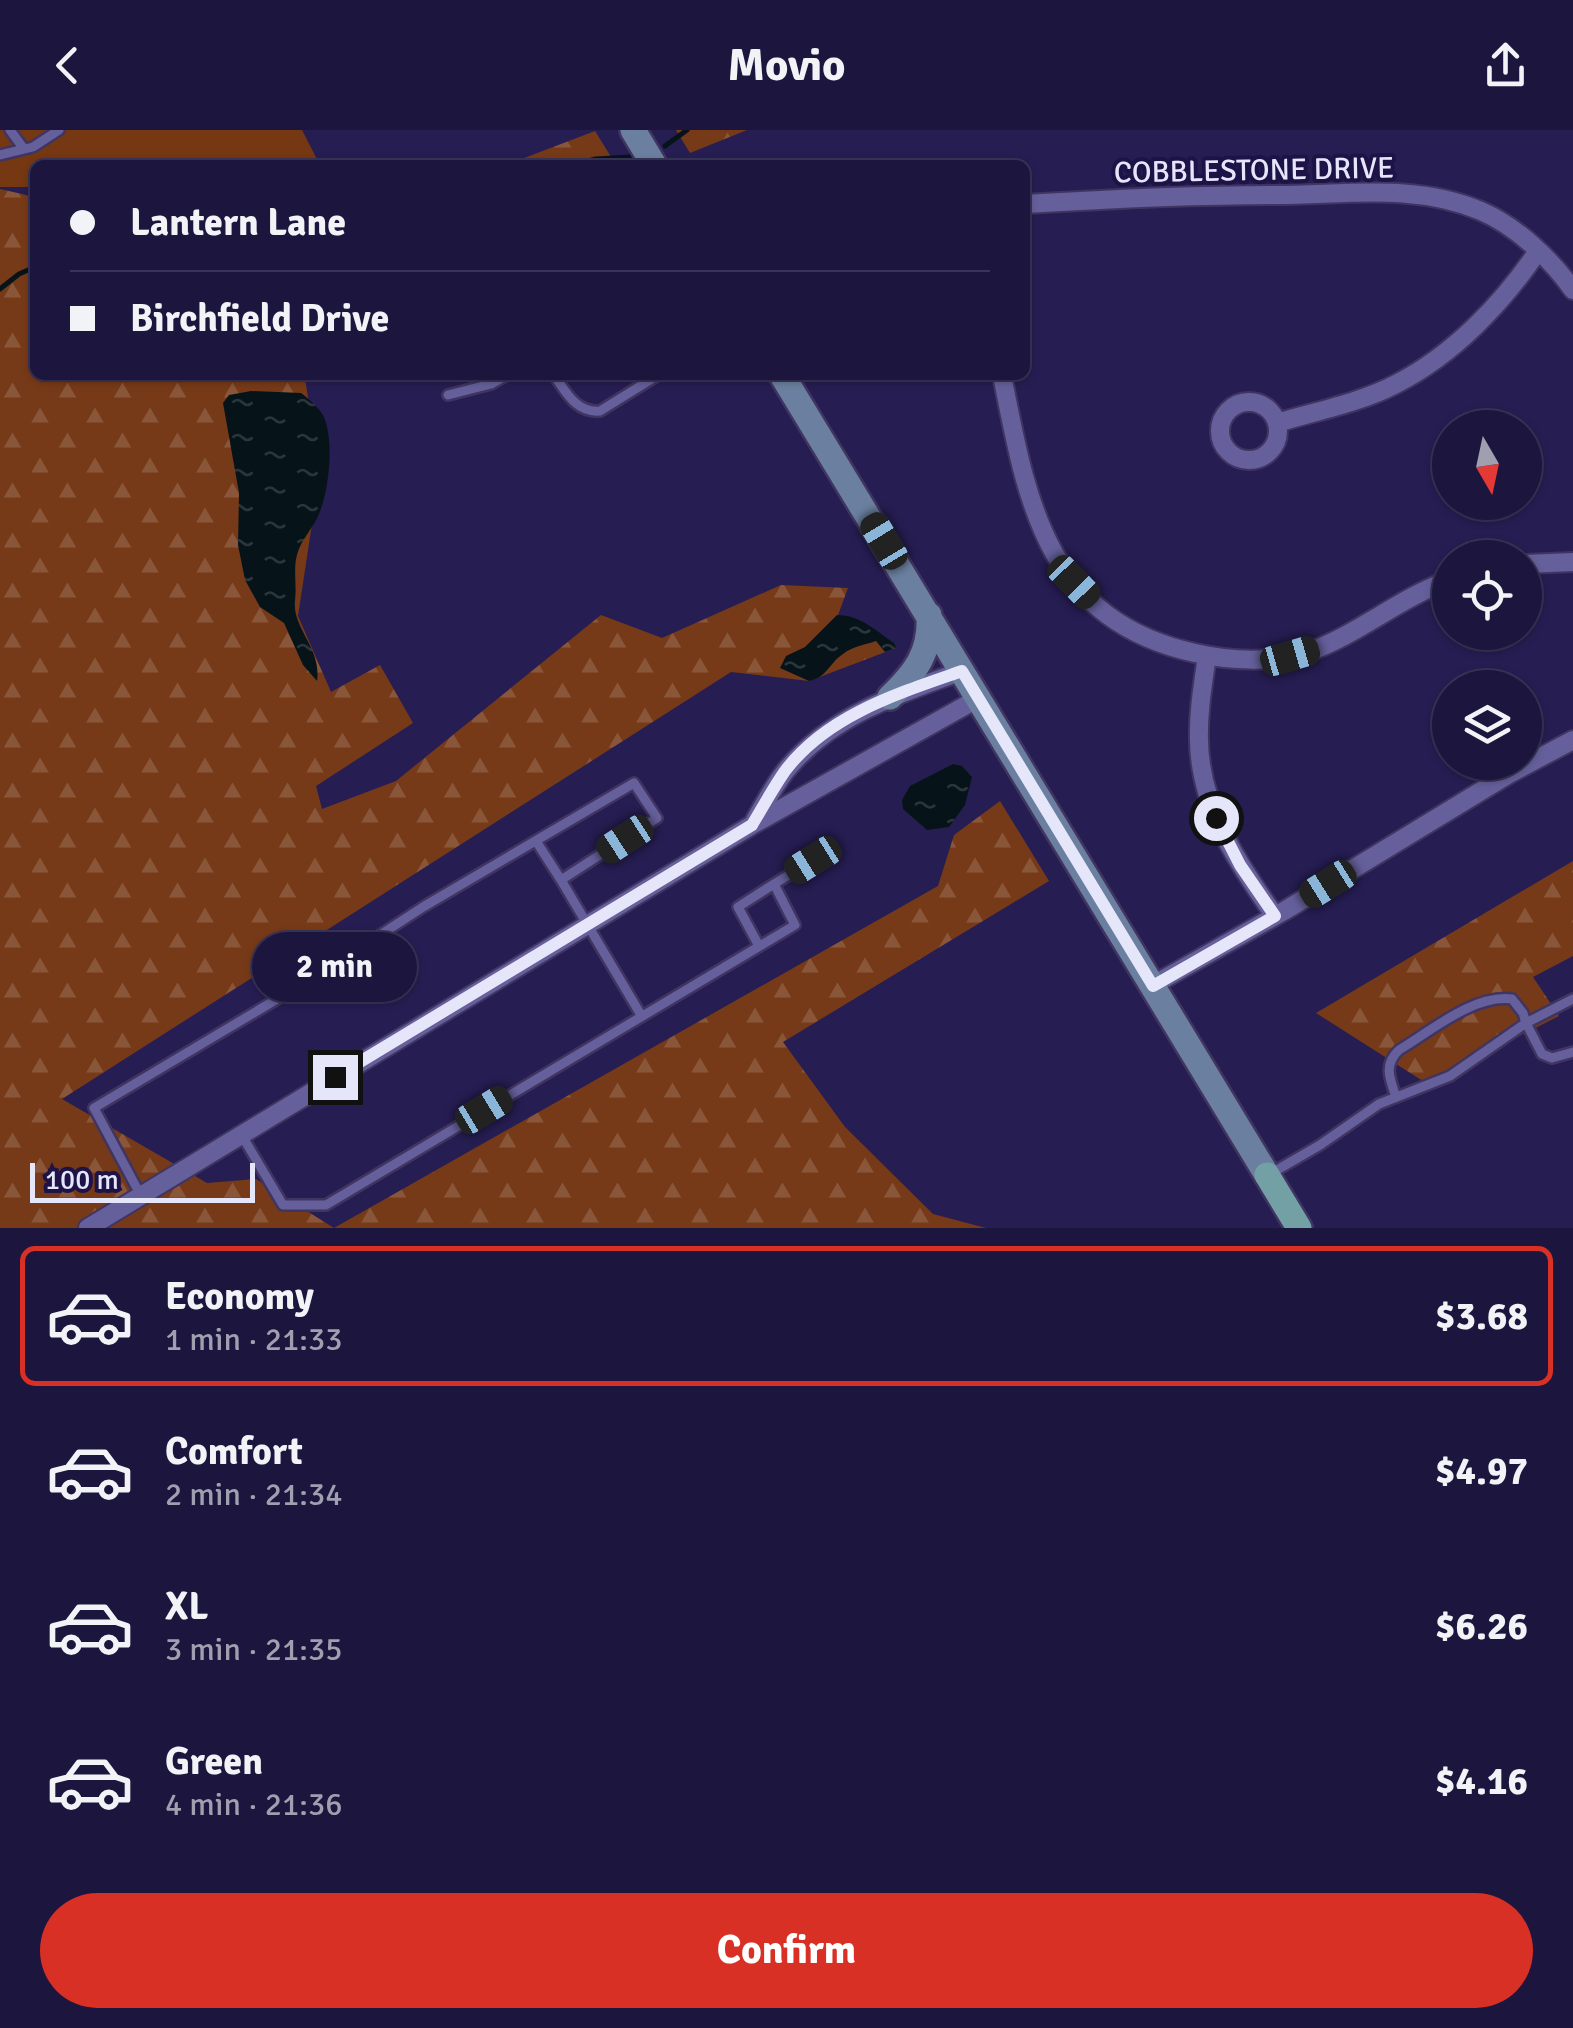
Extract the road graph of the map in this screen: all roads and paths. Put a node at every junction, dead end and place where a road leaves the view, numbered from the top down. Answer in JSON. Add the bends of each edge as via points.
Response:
{"nodes":[{"id":1,"x":10,"y":130,"type":"edge"},
{"id":2,"x":59,"y":130,"type":"edge"},
{"id":3,"x":633,"y":130,"type":"edge"},
{"id":4,"x":24,"y":149,"type":"junction"},
{"id":5,"x":0,"y":154,"type":"edge"},
{"id":6,"x":651,"y":160,"type":"edge"},
{"id":7,"x":1030,"y":204,"type":"edge"},
{"id":8,"x":1538,"y":251,"type":"junction"},
{"id":9,"x":1573,"y":290,"type":"edge"},
{"id":10,"x":498,"y":380,"type":"edge"},
{"id":11,"x":558,"y":380,"type":"edge"},
{"id":12,"x":650,"y":380,"type":"edge"},
{"id":13,"x":785,"y":380,"type":"edge"},
{"id":14,"x":1003,"y":380,"type":"edge"},
{"id":15,"x":448,"y":395,"type":"dead end"},
{"id":16,"x":1277,"y":424,"type":"dead end"},
{"id":17,"x":1573,"y":562,"type":"edge"},
{"id":18,"x":1542,"y":563,"type":"edge"},
{"id":19,"x":1432,"y":589,"type":"edge"},
{"id":20,"x":929,"y":614,"type":"junction"},
{"id":21,"x":1207,"y":656,"type":"junction"},
{"id":22,"x":962,"y":671,"type":"junction"},
{"id":23,"x":890,"y":697,"type":"junction"},
{"id":24,"x":977,"y":699,"type":"junction"},
{"id":25,"x":1573,"y":740,"type":"edge"},
{"id":26,"x":752,"y":825,"type":"junction"},
{"id":27,"x":536,"y":841,"type":"junction"},
{"id":28,"x":813,"y":860,"type":"dead end"},
{"id":29,"x":561,"y":880,"type":"junction"},
{"id":30,"x":774,"y":884,"type":"junction"},
{"id":31,"x":1275,"y":916,"type":"junction"},
{"id":32,"x":586,"y":924,"type":"junction"},
{"id":33,"x":759,"y":946,"type":"junction"},
{"id":34,"x":1153,"y":986,"type":"junction"},
{"id":35,"x":1573,"y":1000,"type":"edge"},
{"id":36,"x":641,"y":1016,"type":"junction"},
{"id":37,"x":1526,"y":1023,"type":"junction"},
{"id":38,"x":1573,"y":1052,"type":"edge"},
{"id":39,"x":1396,"y":1097,"type":"junction"},
{"id":40,"x":241,"y":1134,"type":"junction"},
{"id":41,"x":1267,"y":1175,"type":"junction"},
{"id":42,"x":141,"y":1196,"type":"junction"},
{"id":43,"x":88,"y":1228,"type":"edge"},
{"id":44,"x":1299,"y":1228,"type":"edge"}],
"edges":[{"from":1,"to":4,"type":"lane"},
{"from":2,"to":4,"type":"lane"},
{"from":3,"to":6,"type":"main road"},
{"from":4,"to":5,"type":"lane"},
{"from":7,"to":8,"type":"street","name":"COBBLESTONE DRIVE","via":[[1408,194],[1483,212]]},
{"from":8,"to":9,"type":"street","name":"COBBLESTONE DRIVE"},
{"from":8,"to":16,"type":"street","via":[[1460,340],[1428,366],[1394,386]]},
{"from":10,"to":15,"type":"lane"},
{"from":11,"to":12,"type":"lane","via":[[576,405],[592,412]]},
{"from":13,"to":20,"type":"main road"},
{"from":14,"to":21,"type":"street","via":[[1030,503],[1060,564],[1123,624]]},
{"from":17,"to":18,"type":"street"},
{"from":19,"to":21,"type":"street","via":[[1310,651],[1271,658]]},
{"from":20,"to":22,"type":"main road"},
{"from":20,"to":23,"type":"main road","via":[[925,654]]},
{"from":21,"to":31,"type":"street","via":[[1198,729],[1204,781],[1232,850]]},
{"from":22,"to":23,"type":"street"},
{"from":22,"to":24,"type":"main road"},
{"from":23,"to":26,"type":"street","via":[[826,733],[787,768]]},
{"from":24,"to":26,"type":"street"},
{"from":24,"to":34,"type":"main road"},
{"from":25,"to":31,"type":"street"},
{"from":26,"to":32,"type":"street"},
{"from":27,"to":29,"type":"lane"},
{"from":27,"to":29,"type":"lane","via":[[634,783],[657,818]]},
{"from":27,"to":42,"type":"lane","via":[[94,1108]]},
{"from":28,"to":30,"type":"lane"},
{"from":29,"to":32,"type":"lane"},
{"from":30,"to":33,"type":"lane","via":[[794,925]]},
{"from":30,"to":33,"type":"lane","via":[[738,906]]},
{"from":31,"to":34,"type":"street"},
{"from":32,"to":36,"type":"lane"},
{"from":32,"to":40,"type":"street"},
{"from":33,"to":36,"type":"lane"},
{"from":34,"to":41,"type":"main road"},
{"from":35,"to":37,"type":"lane"},
{"from":36,"to":40,"type":"lane","via":[[326,1205],[283,1205]]},
{"from":37,"to":38,"type":"lane","via":[[1542,1054]]},
{"from":37,"to":39,"type":"lane","via":[[1450,1076]]},
{"from":37,"to":39,"type":"lane","via":[[1512,999],[1498,997],[1442,1025],[1392,1056],[1387,1072]]},
{"from":39,"to":41,"type":"lane"},
{"from":40,"to":42,"type":"street"},
{"from":41,"to":44,"type":"main road"},
{"from":42,"to":43,"type":"street"}]}
